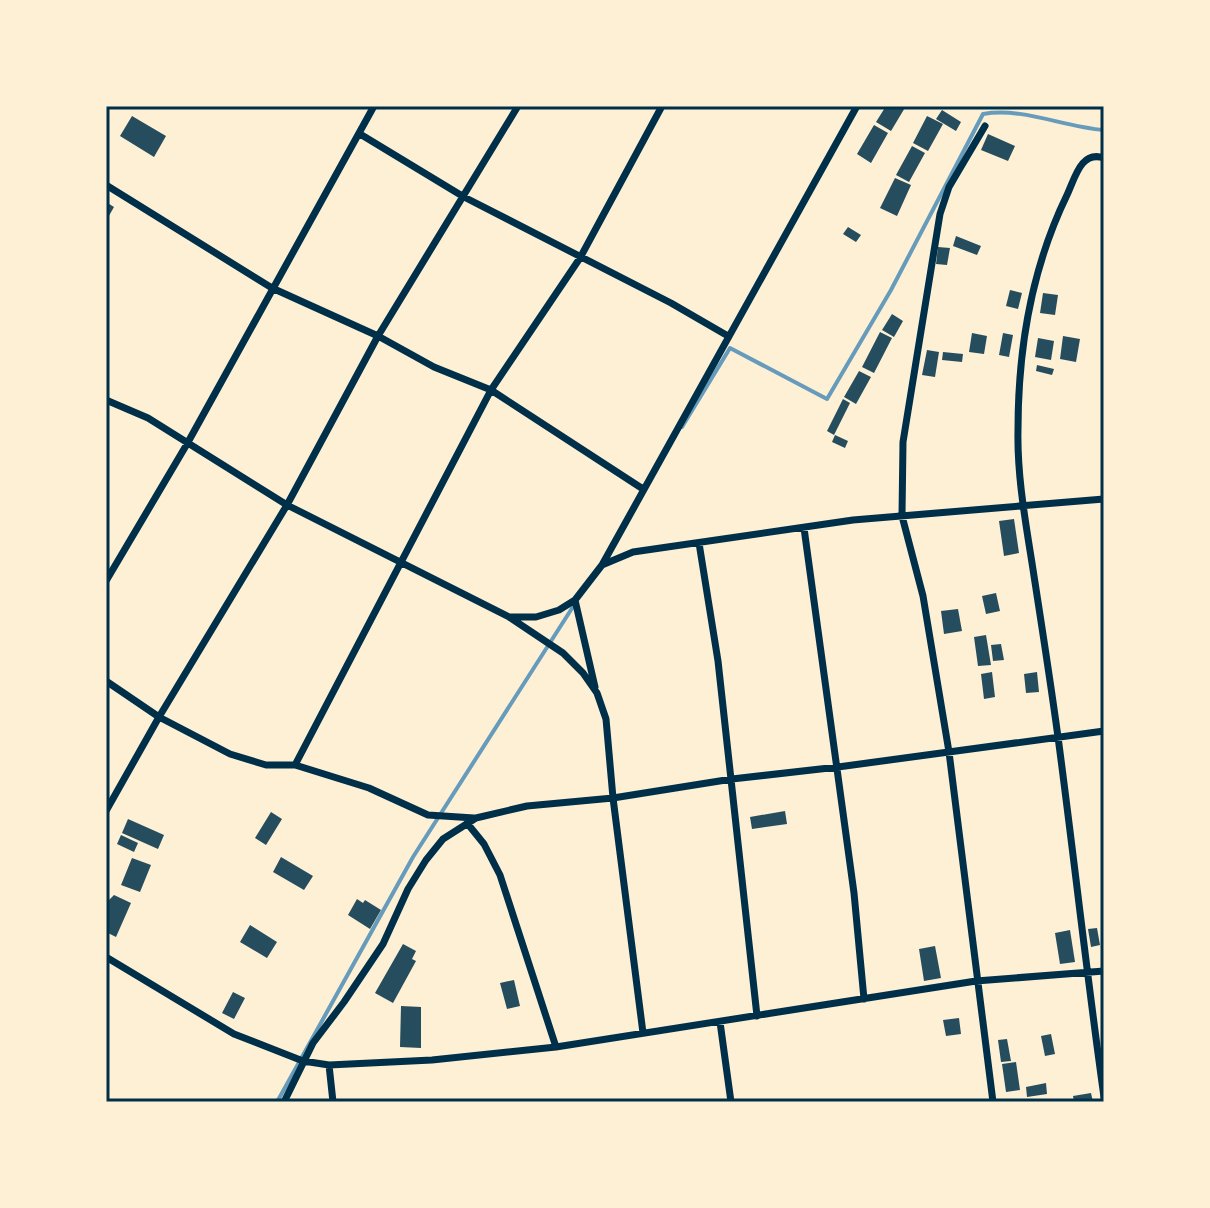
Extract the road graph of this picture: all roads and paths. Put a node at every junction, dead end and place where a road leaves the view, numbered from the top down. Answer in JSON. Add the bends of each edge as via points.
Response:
{"nodes":[{"id":1,"x":374,"y":106,"type":"edge"},
{"id":2,"x":518,"y":106,"type":"edge"},
{"id":3,"x":662,"y":106,"type":"edge"},
{"id":4,"x":857,"y":106,"type":"edge"},
{"id":5,"x":985,"y":126,"type":"dead end"},
{"id":6,"x":360,"y":134,"type":"junction"},
{"id":7,"x":1104,"y":158,"type":"edge"},
{"id":8,"x":106,"y":185,"type":"edge"},
{"id":9,"x":464,"y":197,"type":"junction"},
{"id":10,"x":580,"y":258,"type":"junction"},
{"id":11,"x":272,"y":288,"type":"junction"},
{"id":12,"x":378,"y":336,"type":"junction"},
{"id":13,"x":728,"y":336,"type":"junction"},
{"id":14,"x":491,"y":390,"type":"junction"},
{"id":15,"x":106,"y":400,"type":"edge"},
{"id":16,"x":187,"y":444,"type":"junction"},
{"id":17,"x":643,"y":489,"type":"junction"},
{"id":18,"x":1104,"y":499,"type":"edge"},
{"id":19,"x":287,"y":505,"type":"junction"},
{"id":20,"x":1023,"y":506,"type":"junction"},
{"id":21,"x":902,"y":516,"type":"junction"},
{"id":22,"x":804,"y":528,"type":"junction"},
{"id":23,"x":699,"y":543,"type":"junction"},
{"id":24,"x":400,"y":563,"type":"junction"},
{"id":25,"x":602,"y":565,"type":"junction"},
{"id":26,"x":106,"y":581,"type":"edge"},
{"id":27,"x":575,"y":600,"type":"junction"},
{"id":28,"x":509,"y":617,"type":"junction"},
{"id":29,"x":106,"y":681,"type":"edge"},
{"id":30,"x":597,"y":693,"type":"junction"},
{"id":31,"x":159,"y":717,"type":"junction"},
{"id":32,"x":1104,"y":731,"type":"edge"},
{"id":33,"x":1058,"y":738,"type":"junction"},
{"id":34,"x":949,"y":752,"type":"junction"},
{"id":35,"x":295,"y":765,"type":"junction"},
{"id":36,"x":838,"y":767,"type":"junction"},
{"id":37,"x":732,"y":779,"type":"junction"},
{"id":38,"x":613,"y":798,"type":"junction"},
{"id":39,"x":106,"y":811,"type":"edge"},
{"id":40,"x":476,"y":818,"type":"junction"},
{"id":41,"x":467,"y":823,"type":"junction"},
{"id":42,"x":106,"y":957,"type":"edge"},
{"id":43,"x":1104,"y":971,"type":"edge"},
{"id":44,"x":1087,"y":974,"type":"junction"},
{"id":45,"x":976,"y":981,"type":"junction"},
{"id":46,"x":864,"y":999,"type":"junction"},
{"id":47,"x":757,"y":1016,"type":"junction"},
{"id":48,"x":720,"y":1022,"type":"junction"},
{"id":49,"x":643,"y":1033,"type":"junction"},
{"id":50,"x":556,"y":1047,"type":"junction"},
{"id":51,"x":303,"y":1061,"type":"junction"},
{"id":52,"x":329,"y":1065,"type":"junction"},
{"id":53,"x":1104,"y":1097,"type":"edge"},
{"id":54,"x":284,"y":1102,"type":"edge"},
{"id":55,"x":333,"y":1102,"type":"edge"},
{"id":56,"x":731,"y":1102,"type":"edge"},
{"id":57,"x":993,"y":1102,"type":"edge"}],
"edges":[{"from":1,"to":6,"type":"street"},
{"from":2,"to":9,"type":"street"},
{"from":3,"to":10,"type":"street"},
{"from":4,"to":13,"type":"street"},
{"from":5,"to":21,"type":"street","via":[[949,187],[937,227],[903,442]]},
{"from":6,"to":9,"type":"street"},
{"from":6,"to":11,"type":"street"},
{"from":7,"to":20,"type":"street","via":[[1088,157],[1081,166],[1037,271],[1023,353],[1018,431]]},
{"from":8,"to":11,"type":"street"},
{"from":9,"to":10,"type":"street"},
{"from":9,"to":12,"type":"street"},
{"from":10,"to":13,"type":"street"},
{"from":10,"to":14,"type":"street"},
{"from":11,"to":12,"type":"street"},
{"from":11,"to":16,"type":"street"},
{"from":12,"to":14,"type":"street"},
{"from":12,"to":19,"type":"street"},
{"from":13,"to":17,"type":"street"},
{"from":14,"to":17,"type":"street"},
{"from":14,"to":24,"type":"street"},
{"from":15,"to":16,"type":"street","via":[[148,418]]},
{"from":16,"to":19,"type":"street"},
{"from":16,"to":26,"type":"street"},
{"from":17,"to":25,"type":"street"},
{"from":18,"to":20,"type":"street"},
{"from":19,"to":24,"type":"street"},
{"from":19,"to":31,"type":"street"},
{"from":20,"to":21,"type":"street"},
{"from":20,"to":33,"type":"street"},
{"from":21,"to":22,"type":"street"},
{"from":21,"to":34,"type":"street","via":[[923,596]]},
{"from":22,"to":23,"type":"street"},
{"from":22,"to":36,"type":"street"},
{"from":23,"to":25,"type":"street","via":[[633,552]]},
{"from":23,"to":37,"type":"street"},
{"from":24,"to":28,"type":"street"},
{"from":24,"to":35,"type":"street"},
{"from":25,"to":27,"type":"street"},
{"from":27,"to":28,"type":"street","via":[[536,617]]},
{"from":27,"to":30,"type":"street"},
{"from":28,"to":30,"type":"street","via":[[563,653]]},
{"from":29,"to":31,"type":"street"},
{"from":30,"to":38,"type":"street","via":[[606,719]]},
{"from":31,"to":35,"type":"street","via":[[230,754],[266,765]]},
{"from":31,"to":39,"type":"street"},
{"from":32,"to":33,"type":"street"},
{"from":33,"to":34,"type":"street"},
{"from":33,"to":44,"type":"street"},
{"from":34,"to":36,"type":"street"},
{"from":34,"to":45,"type":"street"},
{"from":35,"to":40,"type":"street","via":[[369,788],[428,815]]},
{"from":36,"to":37,"type":"street"},
{"from":36,"to":46,"type":"street"},
{"from":37,"to":38,"type":"street"},
{"from":37,"to":47,"type":"street"},
{"from":38,"to":40,"type":"street","via":[[527,806]]},
{"from":38,"to":49,"type":"street"},
{"from":40,"to":41,"type":"street"},
{"from":41,"to":50,"type":"street","via":[[500,875]]},
{"from":41,"to":51,"type":"street","via":[[443,839],[426,860],[379,951]]},
{"from":42,"to":51,"type":"street","via":[[234,1034]]},
{"from":43,"to":44,"type":"street"},
{"from":44,"to":45,"type":"street"},
{"from":44,"to":53,"type":"street"},
{"from":45,"to":46,"type":"street"},
{"from":45,"to":57,"type":"street"},
{"from":46,"to":47,"type":"street"},
{"from":47,"to":48,"type":"street"},
{"from":48,"to":49,"type":"street"},
{"from":48,"to":56,"type":"street"},
{"from":49,"to":50,"type":"street"},
{"from":50,"to":52,"type":"street"},
{"from":51,"to":52,"type":"street"},
{"from":51,"to":54,"type":"street"},
{"from":52,"to":55,"type":"street"}]}
